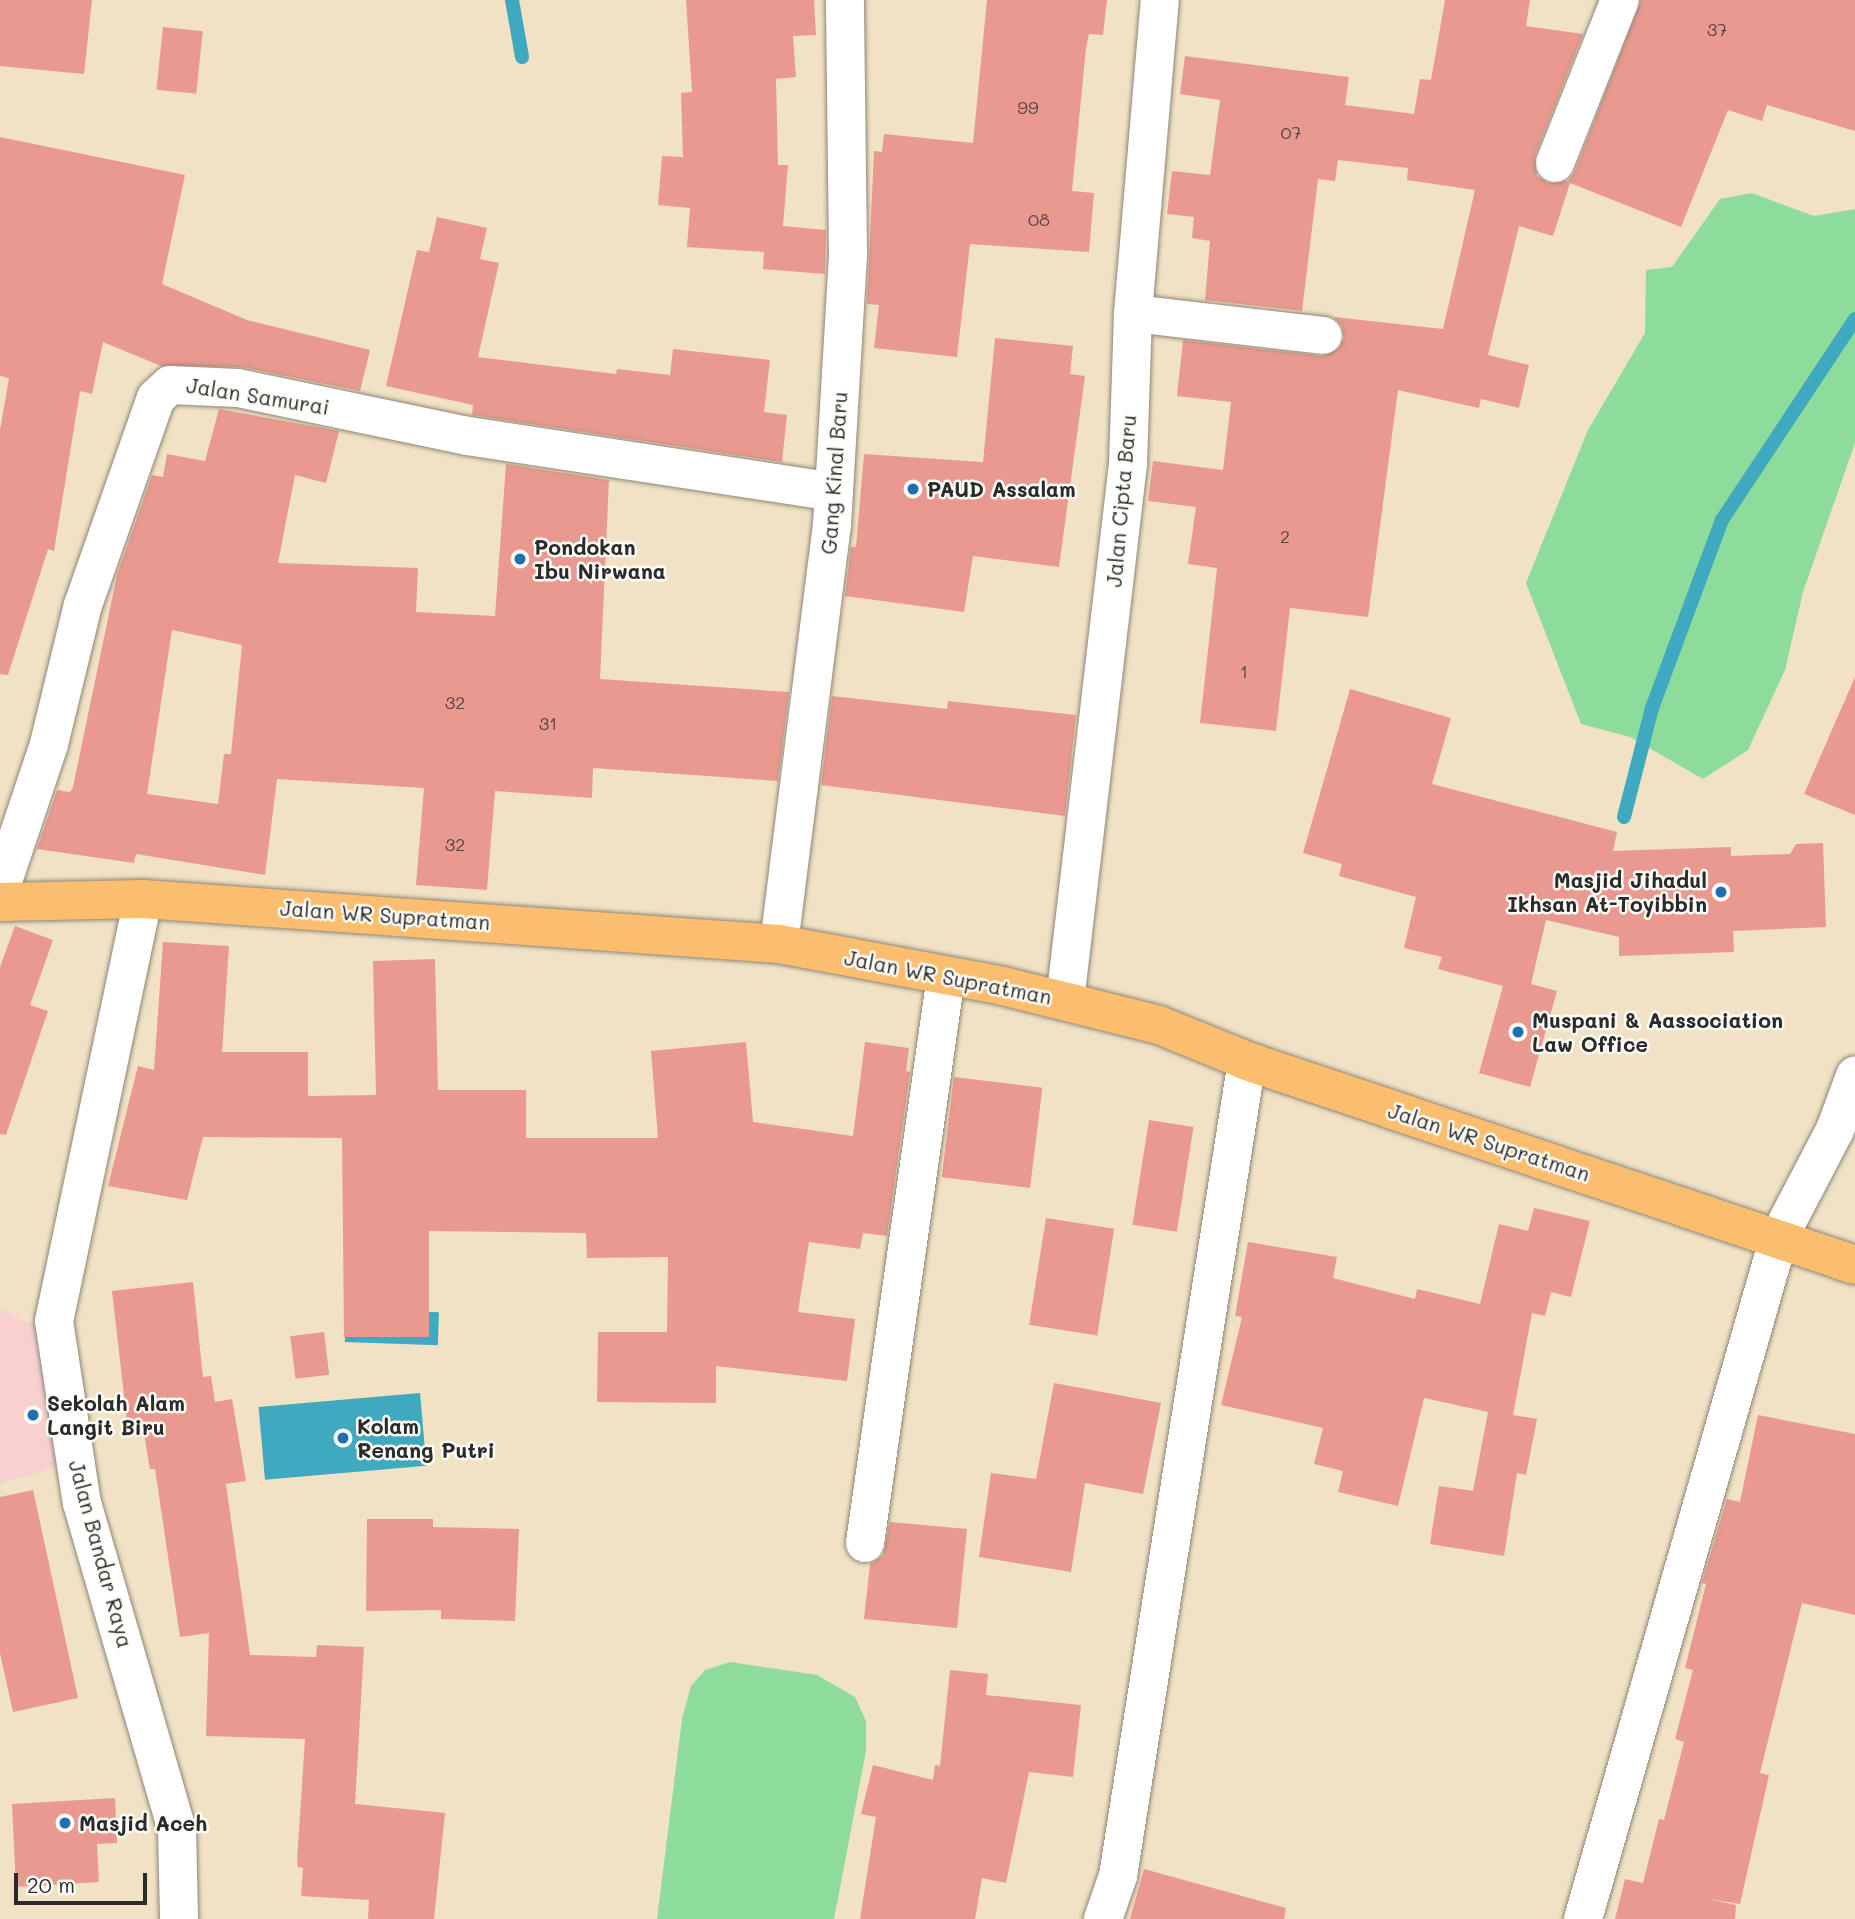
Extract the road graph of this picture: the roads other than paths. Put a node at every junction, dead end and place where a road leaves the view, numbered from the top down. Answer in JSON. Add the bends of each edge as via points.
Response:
{"nodes":[{"id":1,"x":845,"y":0,"type":"edge"},
{"id":2,"x":1160,"y":0,"type":"edge"},
{"id":3,"x":1620,"y":0,"type":"edge"},
{"id":4,"x":1555,"y":163,"type":"dead end"},
{"id":5,"x":1133,"y":313,"type":"junction"},
{"id":6,"x":1323,"y":335,"type":"dead end"},
{"id":7,"x":834,"y":492,"type":"junction"},
{"id":8,"x":0,"y":890,"type":"edge"},
{"id":9,"x":143,"y":899,"type":"junction"},
{"id":10,"x":0,"y":902,"type":"edge"},
{"id":11,"x":779,"y":944,"type":"junction"},
{"id":12,"x":946,"y":975,"type":"junction"},
{"id":13,"x":1065,"y":1001,"type":"junction"},
{"id":14,"x":1247,"y":1061,"type":"junction"},
{"id":15,"x":1855,"y":1076,"type":"edge"},
{"id":16,"x":1779,"y":1237,"type":"junction"},
{"id":17,"x":1855,"y":1265,"type":"edge"},
{"id":18,"x":865,"y":1543,"type":"dead end"},
{"id":19,"x":179,"y":1919,"type":"edge"},
{"id":20,"x":1103,"y":1919,"type":"edge"},
{"id":21,"x":1583,"y":1919,"type":"edge"}],
"edges":[{"from":1,"to":7,"type":"street","name":"Gang Kinal Baru","via":[[848,253]]},
{"from":2,"to":5,"type":"street","name":"Jalan Cipta Baru"},
{"from":3,"to":4,"type":"street"},
{"from":5,"to":6,"type":"street"},
{"from":5,"to":13,"type":"street","name":"Jalan Cipta Baru","via":[[1128,464]]},
{"from":7,"to":8,"type":"street","name":"Jalan Samurai","via":[[468,436],[238,388],[170,385],[156,398],[83,605],[49,744]]},
{"from":7,"to":11,"type":"street","name":"Gang Kinal Baru"},
{"from":9,"to":10,"type":"highway","name":"Jalan WR Supratman"},
{"from":9,"to":11,"type":"highway","name":"Jalan WR Supratman"},
{"from":9,"to":19,"type":"street","name":"Jalan Bandar Raya","via":[[54,1321],[82,1503],[177,1829]]},
{"from":11,"to":12,"type":"highway","name":"Jalan WR Supratman"},
{"from":12,"to":13,"type":"highway","name":"Jalan WR Supratman"},
{"from":12,"to":18,"type":"street"},
{"from":13,"to":14,"type":"highway","name":"Jalan WR Supratman","via":[[1159,1025]]},
{"from":14,"to":16,"type":"highway","name":"Jalan WR Supratman"},
{"from":14,"to":20,"type":"street","via":[[1118,1875]]},
{"from":15,"to":16,"type":"street","via":[[1835,1130]]},
{"from":16,"to":17,"type":"highway","name":"Jalan WR Supratman"},
{"from":16,"to":21,"type":"street"}]}
